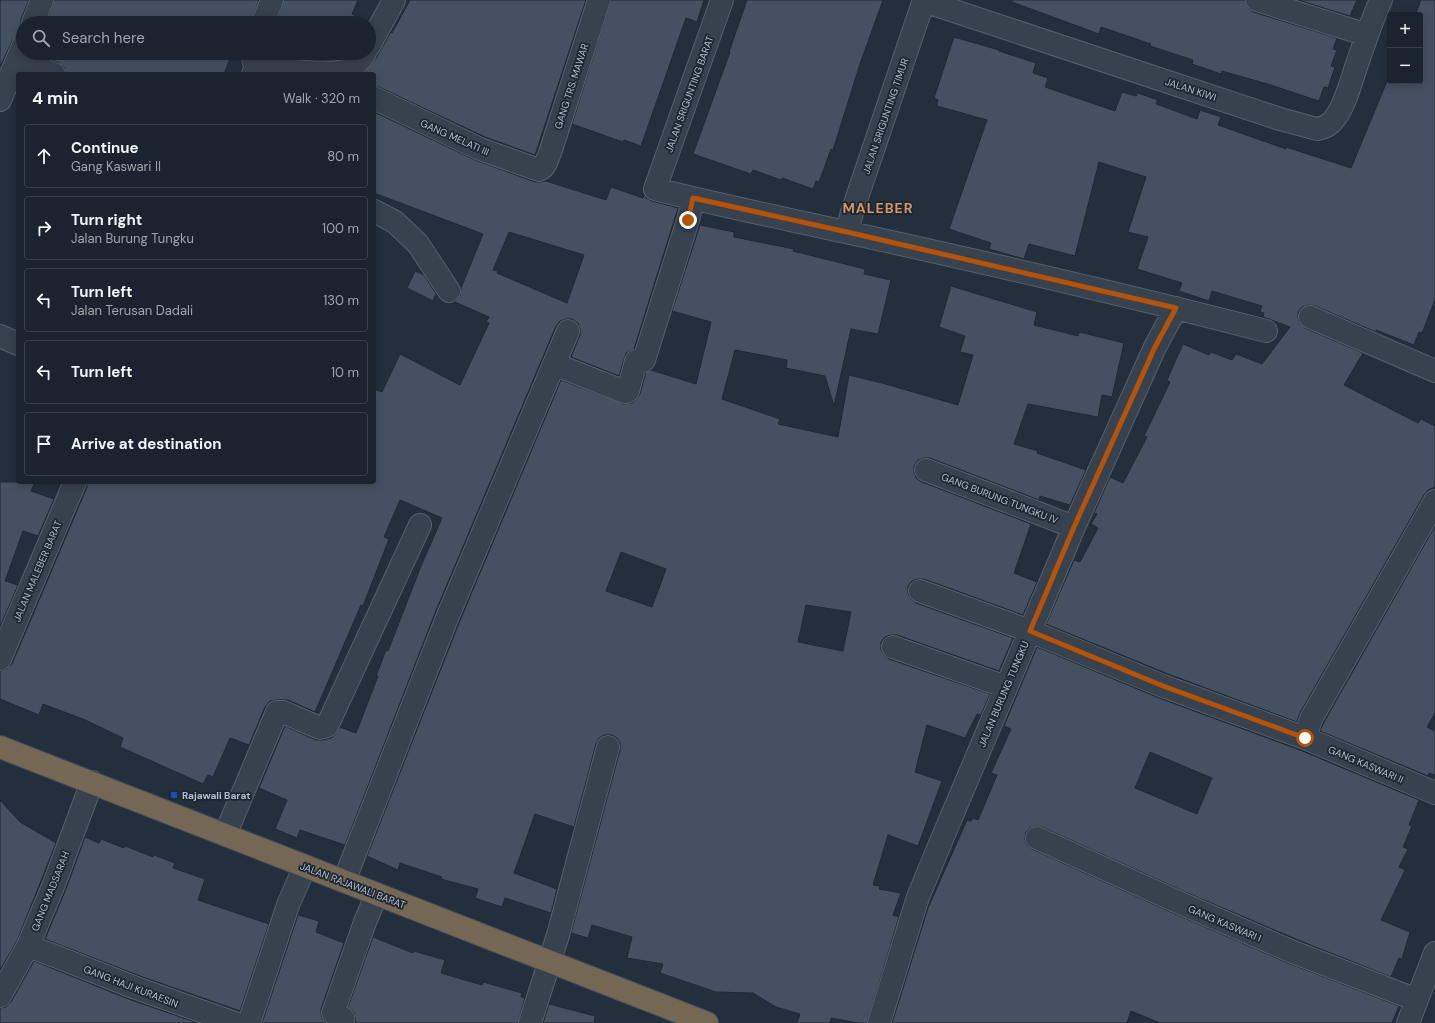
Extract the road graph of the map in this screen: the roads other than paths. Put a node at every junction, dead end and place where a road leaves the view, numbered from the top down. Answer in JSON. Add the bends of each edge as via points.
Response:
{"nodes":[{"id":1,"x":42,"y":0,"type":"edge"},
{"id":2,"x":272,"y":0,"type":"edge"},
{"id":3,"x":394,"y":0,"type":"edge"},
{"id":4,"x":599,"y":0,"type":"edge"},
{"id":5,"x":722,"y":0,"type":"edge"},
{"id":6,"x":924,"y":0,"type":"edge"},
{"id":7,"x":1257,"y":0,"type":"edge"},
{"id":8,"x":1382,"y":0,"type":"edge"},
{"id":9,"x":36,"y":16,"type":"edge"},
{"id":10,"x":266,"y":16,"type":"edge"},
{"id":11,"x":376,"y":33,"type":"edge"},
{"id":12,"x":1367,"y":35,"type":"junction"},
{"id":13,"x":360,"y":60,"type":"edge"},
{"id":14,"x":13,"y":63,"type":"edge"},
{"id":15,"x":254,"y":66,"type":"edge"},
{"id":16,"x":47,"y":72,"type":"edge"},
{"id":17,"x":303,"y":72,"type":"edge"},
{"id":18,"x":336,"y":72,"type":"edge"},
{"id":19,"x":376,"y":99,"type":"edge"},
{"id":20,"x":0,"y":100,"type":"edge"},
{"id":21,"x":539,"y":170,"type":"joint"},
{"id":22,"x":693,"y":198,"type":"junction"},
{"id":23,"x":376,"y":212,"type":"edge"},
{"id":24,"x":847,"y":232,"type":"junction"},
{"id":25,"x":449,"y":291,"type":"dead end"},
{"id":26,"x":1176,"y":308,"type":"junction"},
{"id":27,"x":1310,"y":317,"type":"dead end"},
{"id":28,"x":568,"y":331,"type":"dead end"},
{"id":29,"x":1266,"y":331,"type":"dead end"},
{"id":30,"x":0,"y":336,"type":"edge"},
{"id":31,"x":16,"y":343,"type":"edge"},
{"id":32,"x":554,"y":364,"type":"junction"},
{"id":33,"x":1435,"y":371,"type":"edge"},
{"id":34,"x":926,"y":470,"type":"dead end"},
{"id":35,"x":74,"y":484,"type":"edge"},
{"id":36,"x":1435,"y":501,"type":"edge"},
{"id":37,"x":420,"y":525,"type":"dead end"},
{"id":38,"x":1074,"y":527,"type":"junction"},
{"id":39,"x":920,"y":592,"type":"dead end"},
{"id":40,"x":1030,"y":631,"type":"junction"},
{"id":41,"x":893,"y":647,"type":"dead end"},
{"id":42,"x":0,"y":659,"type":"edge"},
{"id":43,"x":1006,"y":686,"type":"junction"},
{"id":44,"x":1305,"y":738,"type":"junction"},
{"id":45,"x":0,"y":747,"type":"edge"},
{"id":46,"x":608,"y":747,"type":"dead end"},
{"id":47,"x":92,"y":782,"type":"junction"},
{"id":48,"x":1435,"y":793,"type":"edge"},
{"id":49,"x":225,"y":835,"type":"junction"},
{"id":50,"x":1037,"y":838,"type":"dead end"},
{"id":51,"x":305,"y":866,"type":"junction"},
{"id":52,"x":344,"y":881,"type":"junction"},
{"id":53,"x":377,"y":894,"type":"junction"},
{"id":54,"x":28,"y":946,"type":"junction"},
{"id":55,"x":1435,"y":953,"type":"edge"},
{"id":56,"x":549,"y":961,"type":"junction"},
{"id":57,"x":0,"y":996,"type":"edge"},
{"id":58,"x":1416,"y":1000,"type":"junction"},
{"id":59,"x":235,"y":1023,"type":"edge"},
{"id":60,"x":249,"y":1023,"type":"edge"},
{"id":61,"x":343,"y":1023,"type":"edge"},
{"id":62,"x":530,"y":1023,"type":"edge"},
{"id":63,"x":707,"y":1023,"type":"edge"},
{"id":64,"x":879,"y":1023,"type":"edge"},
{"id":65,"x":1408,"y":1023,"type":"edge"}],
"edges":[{"from":1,"to":9,"type":"street"},
{"from":2,"to":10,"type":"street"},
{"from":3,"to":11,"type":"street"},
{"from":4,"to":21,"type":"street","name":"GANG TRS. MAWAR","via":[[550,153],[544,166]]},
{"from":5,"to":22,"type":"street","name":"JALAN SRIGUNTING BARAT","via":[[655,189]]},
{"from":6,"to":12,"type":"street","name":"JALAN KIWI","via":[[1280,119],[1317,129],[1330,124],[1339,112],[1350,88]]},
{"from":6,"to":24,"type":"street","name":"JALAN SRIGUNTING TIMUR"},
{"from":7,"to":12,"type":"street"},
{"from":8,"to":12,"type":"street","name":"JALAN KIWI"},
{"from":13,"to":18,"type":"street","via":[[346,70]]},
{"from":14,"to":16,"type":"street"},
{"from":14,"to":20,"type":"street"},
{"from":15,"to":17,"type":"street"},
{"from":19,"to":21,"type":"street","name":"GANG MELATI III","via":[[480,149]]},
{"from":22,"to":24,"type":"street"},
{"from":22,"to":32,"type":"street","via":[[644,360],[636,361],[628,391],[622,391]]},
{"from":23,"to":25,"type":"street","via":[[395,222],[418,244]]},
{"from":24,"to":26,"type":"street"},
{"from":26,"to":29,"type":"street"},
{"from":26,"to":38,"type":"street","name":"JALAN BURUNG TUNGKU","via":[[1155,347]]},
{"from":27,"to":33,"type":"street"},
{"from":28,"to":32,"type":"street"},
{"from":30,"to":31,"type":"street"},
{"from":32,"to":52,"type":"street","via":[[447,618]]},
{"from":34,"to":38,"type":"street","name":"GANG BURUNG TUNGKU IV"},
{"from":35,"to":42,"type":"street","name":"JALAN MALEBER BARAT"},
{"from":36,"to":44,"type":"street","via":[[1311,719]]},
{"from":37,"to":49,"type":"street","via":[[327,726],[320,728],[283,712],[277,712]]},
{"from":38,"to":40,"type":"street","name":"JALAN BURUNG TUNGKU"},
{"from":39,"to":40,"type":"street","name":"GANG KASWARI II"},
{"from":40,"to":43,"type":"street","name":"JALAN BURUNG TUNGKU"},
{"from":40,"to":44,"type":"street","name":"GANG KASWARI II","via":[[1163,686]]},
{"from":41,"to":43,"type":"street"},
{"from":43,"to":64,"type":"street","name":"JALAN BURUNG TUNGKU","via":[[918,897]]},
{"from":44,"to":48,"type":"street","name":"GANG KASWARI II"},
{"from":45,"to":47,"type":"highway","name":"JALAN RAJAWALI BARAT"},
{"from":46,"to":56,"type":"street"},
{"from":47,"to":49,"type":"highway","name":"JALAN RAJAWALI BARAT"},
{"from":47,"to":54,"type":"street","name":"GANG MADSARAH"},
{"from":49,"to":51,"type":"highway","name":"JALAN RAJAWALI BARAT"},
{"from":50,"to":58,"type":"street","name":"GANG KASWARI I","via":[[1293,952]]},
{"from":51,"to":52,"type":"highway","name":"JALAN RAJAWALI BARAT"},
{"from":51,"to":60,"type":"street","via":[[288,905]]},
{"from":52,"to":53,"type":"highway","name":"JALAN RAJAWALI BARAT"},
{"from":53,"to":56,"type":"highway","name":"JALAN RAJAWALI BARAT"},
{"from":53,"to":61,"type":"street","via":[[333,1013],[343,1018]]},
{"from":54,"to":57,"type":"street","name":"GANG MADSARAH"},
{"from":54,"to":59,"type":"street","name":"GANG HAJI KURAESIN"},
{"from":55,"to":58,"type":"street"},
{"from":56,"to":62,"type":"street"},
{"from":56,"to":63,"type":"highway","name":"JALAN RAJAWALI BARAT"},
{"from":58,"to":65,"type":"street"}]}
